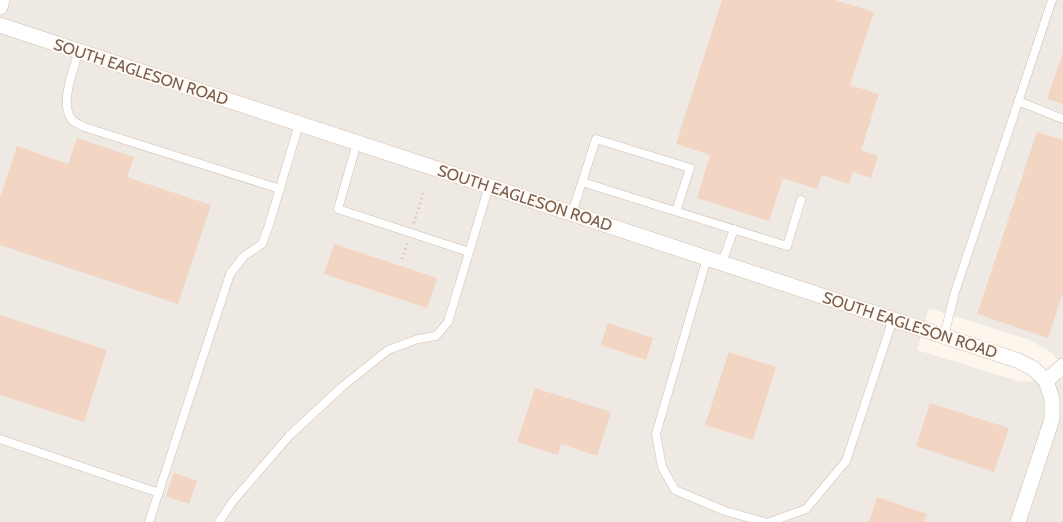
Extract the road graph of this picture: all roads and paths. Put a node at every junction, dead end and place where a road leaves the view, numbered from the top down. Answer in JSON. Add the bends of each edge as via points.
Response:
{"nodes":[{"id":1,"x":2,"y":0,"type":"edge"},
{"id":2,"x":1052,"y":0,"type":"edge"},
{"id":3,"x":0,"y":7,"type":"edge"},
{"id":4,"x":0,"y":25,"type":"edge"},
{"id":5,"x":79,"y":51,"type":"junction"},
{"id":6,"x":1018,"y":101,"type":"junction"},
{"id":7,"x":1063,"y":119,"type":"edge"},
{"id":8,"x":299,"y":124,"type":"junction"},
{"id":9,"x":357,"y":143,"type":"junction"},
{"id":10,"x":582,"y":182,"type":"junction"},
{"id":11,"x":489,"y":186,"type":"junction"},
{"id":12,"x":280,"y":189,"type":"junction"},
{"id":13,"x":424,"y":190,"type":"dead end"},
{"id":14,"x":801,"y":200,"type":"dead end"},
{"id":15,"x":676,"y":211,"type":"junction"},
{"id":16,"x":572,"y":214,"type":"junction"},
{"id":17,"x":413,"y":225,"type":"dead end"},
{"id":18,"x":734,"y":229,"type":"junction"},
{"id":19,"x":406,"y":244,"type":"dead end"},
{"id":20,"x":469,"y":252,"type":"junction"},
{"id":21,"x":707,"y":258,"type":"junction"},
{"id":22,"x":402,"y":259,"type":"dead end"},
{"id":23,"x":722,"y":263,"type":"junction"},
{"id":24,"x":894,"y":319,"type":"junction"},
{"id":25,"x":944,"y":336,"type":"junction"},
{"id":26,"x":1063,"y":366,"type":"edge"},
{"id":27,"x":1046,"y":380,"type":"junction"},
{"id":28,"x":0,"y":439,"type":"edge"},
{"id":29,"x":159,"y":493,"type":"junction"},
{"id":30,"x":149,"y":522,"type":"edge"},
{"id":31,"x":219,"y":522,"type":"edge"},
{"id":32,"x":764,"y":522,"type":"edge"},
{"id":33,"x":770,"y":522,"type":"edge"},
{"id":34,"x":1018,"y":522,"type":"edge"}],
"edges":[{"from":1,"to":3,"type":"street"},
{"from":2,"to":6,"type":"lane"},
{"from":4,"to":5,"type":"street","name":"SOUTH EAGLESON ROAD"},
{"from":5,"to":8,"type":"street","name":"SOUTH EAGLESON ROAD"},
{"from":5,"to":12,"type":"lane","via":[[67,102],[68,113],[74,122]]},
{"from":6,"to":7,"type":"lane"},
{"from":6,"to":25,"type":"lane","via":[[955,292]]},
{"from":8,"to":9,"type":"street","name":"SOUTH EAGLESON ROAD"},
{"from":8,"to":12,"type":"lane"},
{"from":9,"to":11,"type":"street","name":"SOUTH EAGLESON ROAD"},
{"from":9,"to":20,"type":"lane","via":[[338,209]]},
{"from":10,"to":15,"type":"lane"},
{"from":10,"to":15,"type":"lane","via":[[596,140],[690,168]]},
{"from":10,"to":16,"type":"lane"},
{"from":11,"to":16,"type":"street","name":"SOUTH EAGLESON ROAD"},
{"from":11,"to":20,"type":"lane"},
{"from":12,"to":29,"type":"lane","via":[[262,244],[244,256],[230,274]]},
{"from":13,"to":17,"type":"path"},
{"from":14,"to":18,"type":"lane","via":[[787,246]]},
{"from":15,"to":18,"type":"lane"},
{"from":16,"to":21,"type":"street","name":"SOUTH EAGLESON ROAD"},
{"from":18,"to":23,"type":"lane"},
{"from":19,"to":22,"type":"path"},
{"from":20,"to":31,"type":"lane","via":[[448,322],[436,336],[388,350],[343,386],[290,435]]},
{"from":21,"to":23,"type":"street","name":"SOUTH EAGLESON ROAD"},
{"from":21,"to":32,"type":"lane","via":[[656,434],[662,467],[675,490],[725,511]]},
{"from":23,"to":24,"type":"street","name":"SOUTH EAGLESON ROAD"},
{"from":24,"to":25,"type":"street","name":"SOUTH EAGLESON ROAD"},
{"from":24,"to":33,"type":"lane","via":[[846,461],[806,509]]},
{"from":25,"to":27,"type":"street","name":"SOUTH EAGLESON ROAD","via":[[1019,361]]},
{"from":26,"to":27,"type":"street"},
{"from":27,"to":34,"type":"street","via":[[1055,420]]},
{"from":28,"to":29,"type":"lane"},
{"from":29,"to":30,"type":"lane"}]}
